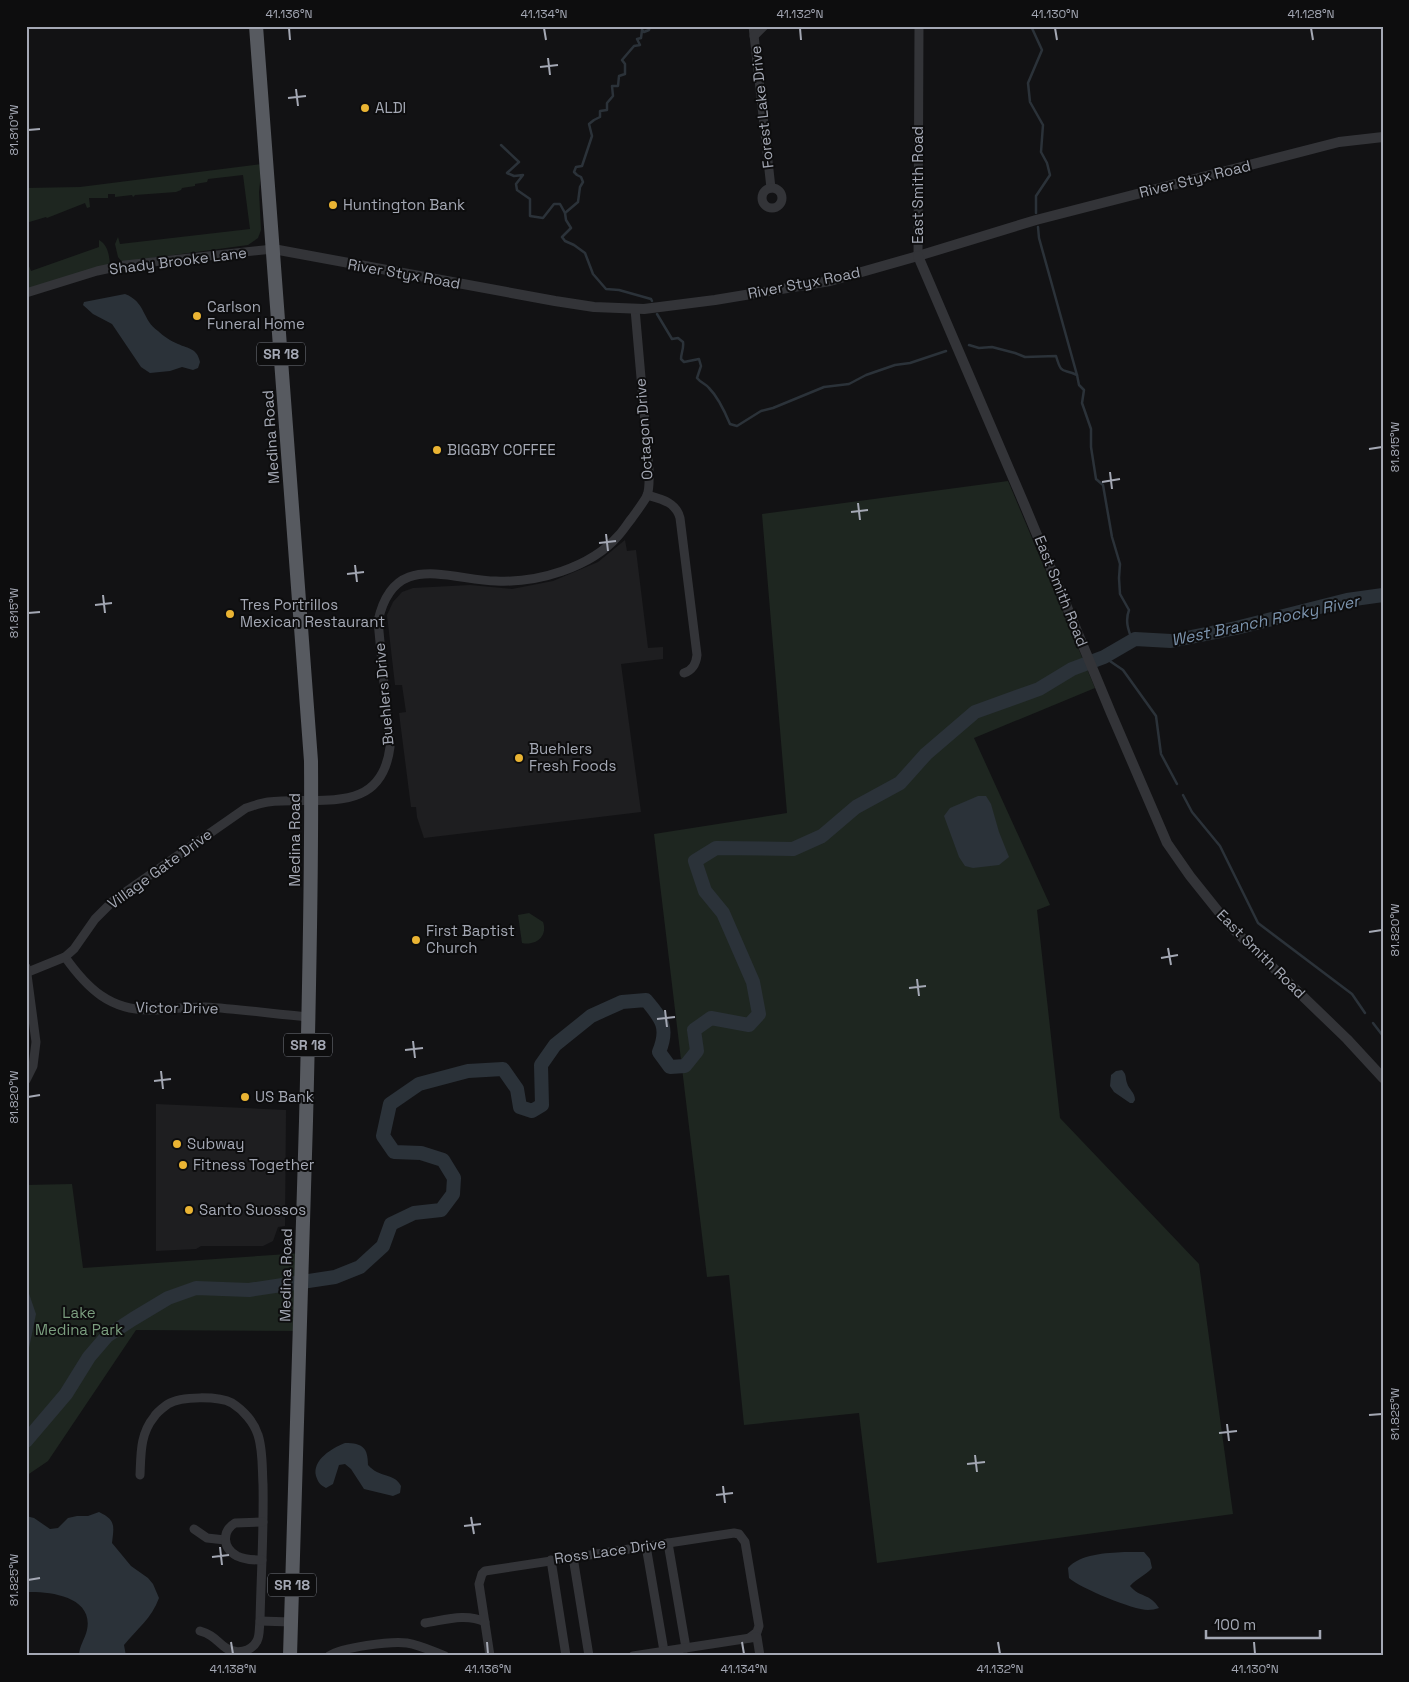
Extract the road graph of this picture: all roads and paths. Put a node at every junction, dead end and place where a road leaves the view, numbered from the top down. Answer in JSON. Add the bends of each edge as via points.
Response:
{"nodes":[{"id":1,"x":256,"y":26,"type":"edge"},
{"id":2,"x":764,"y":26,"type":"edge"},
{"id":3,"x":918,"y":26,"type":"edge"},
{"id":4,"x":754,"y":31,"type":"edge"},
{"id":5,"x":1383,"y":137,"type":"edge"},
{"id":6,"x":771,"y":188,"type":"dead end"},
{"id":7,"x":273,"y":249,"type":"junction"},
{"id":8,"x":918,"y":256,"type":"junction"},
{"id":9,"x":26,"y":293,"type":"edge"},
{"id":10,"x":635,"y":309,"type":"junction"},
{"id":11,"x":647,"y":495,"type":"junction"},
{"id":12,"x":684,"y":673,"type":"dead end"},
{"id":13,"x":311,"y":801,"type":"junction"},
{"id":14,"x":65,"y":957,"type":"junction"},
{"id":15,"x":27,"y":970,"type":"edge"},
{"id":16,"x":309,"y":1017,"type":"junction"},
{"id":17,"x":1383,"y":1078,"type":"edge"},
{"id":18,"x":26,"y":1080,"type":"edge"},
{"id":19,"x":140,"y":1475,"type":"dead end"},
{"id":20,"x":263,"y":1522,"type":"junction"},
{"id":21,"x":194,"y":1529,"type":"dead end"},
{"id":22,"x":225,"y":1540,"type":"junction"},
{"id":23,"x":668,"y":1543,"type":"junction"},
{"id":24,"x":646,"y":1546,"type":"junction"},
{"id":25,"x":573,"y":1557,"type":"junction"},
{"id":26,"x":262,"y":1560,"type":"junction"},
{"id":27,"x":551,"y":1560,"type":"junction"},
{"id":28,"x":260,"y":1621,"type":"junction"},
{"id":29,"x":291,"y":1622,"type":"junction"},
{"id":30,"x":485,"y":1622,"type":"junction"},
{"id":31,"x":425,"y":1623,"type":"dead end"},
{"id":32,"x":200,"y":1631,"type":"dead end"},
{"id":33,"x":749,"y":1638,"type":"junction"},
{"id":34,"x":664,"y":1651,"type":"junction"},
{"id":35,"x":683,"y":1651,"type":"edge"},
{"id":36,"x":290,"y":1656,"type":"edge"},
{"id":37,"x":329,"y":1656,"type":"edge"},
{"id":38,"x":445,"y":1656,"type":"edge"},
{"id":39,"x":490,"y":1656,"type":"edge"},
{"id":40,"x":566,"y":1656,"type":"edge"},
{"id":41,"x":589,"y":1656,"type":"edge"},
{"id":42,"x":633,"y":1656,"type":"edge"},
{"id":43,"x":760,"y":1656,"type":"edge"}],
"edges":[{"from":1,"to":7,"type":"highway","name":"Medina Road","number":"SR 18"},
{"from":2,"to":4,"type":"street"},
{"from":3,"to":8,"type":"street","name":"East Smith Road"},
{"from":4,"to":6,"type":"street","name":"Forest Lake Drive"},
{"from":5,"to":8,"type":"street","name":"River Styx Road","via":[[1339,142],[1227,170],[1036,220]]},
{"from":7,"to":9,"type":"street","name":"Shady Brooke Lane","via":[[125,265]]},
{"from":7,"to":10,"type":"street","name":"River Styx Road","via":[[555,301]]},
{"from":7,"to":13,"type":"highway","name":"Medina Road","number":"SR 18"},
{"from":8,"to":10,"type":"street","name":"River Styx Road","via":[[830,281]]},
{"from":8,"to":17,"type":"street","name":"East Smith Road","via":[[1167,843],[1230,926]]},
{"from":10,"to":11,"type":"street","name":"Octagon Drive","via":[[649,469]]},
{"from":11,"to":12,"type":"street","name":"Octagon Drive","via":[[673,505],[680,518],[697,655],[695,665]]},
{"from":11,"to":13,"type":"street","name":"Buehlers Drive","via":[[615,540],[596,554],[553,574],[524,581],[496,582],[428,573],[408,577],[391,589],[378,621],[390,748],[385,769],[372,787],[359,795]]},
{"from":13,"to":14,"type":"street","name":"Village Gate Drive","via":[[257,804],[237,814],[114,900]]},
{"from":13,"to":16,"type":"highway","name":"Medina Road","number":"SR 18"},
{"from":14,"to":15,"type":"street","name":"Village Gate Drive"},
{"from":14,"to":16,"type":"street","name":"Victor Drive","via":[[92,990],[126,1007],[152,1010],[205,1007]]},
{"from":15,"to":18,"type":"street","via":[[36,1042]]},
{"from":16,"to":29,"type":"highway","name":"Medina Road","number":"SR 18"},
{"from":19,"to":20,"type":"street","via":[[141,1448],[146,1430],[154,1416],[170,1403],[216,1398],[231,1403],[247,1415],[258,1434],[262,1457]]},
{"from":20,"to":22,"type":"street","via":[[235,1523],[227,1530]]},
{"from":20,"to":26,"type":"street"},
{"from":21,"to":22,"type":"street","via":[[207,1538]]},
{"from":22,"to":26,"type":"street","via":[[237,1556]]},
{"from":23,"to":24,"type":"street","name":"Ross Lace Drive"},
{"from":23,"to":33,"type":"street","name":"Ross Lace Drive","via":[[734,1533],[742,1538],[746,1544],[759,1626],[755,1635]]},
{"from":23,"to":35,"type":"street"},
{"from":24,"to":25,"type":"street","name":"Ross Lace Drive"},
{"from":24,"to":34,"type":"street"},
{"from":25,"to":27,"type":"street","name":"Ross Lace Drive"},
{"from":25,"to":41,"type":"street"},
{"from":26,"to":28,"type":"street"},
{"from":27,"to":30,"type":"street","name":"Ross Lace Drive","via":[[490,1569],[482,1574],[479,1584]]},
{"from":27,"to":40,"type":"street"},
{"from":28,"to":29,"type":"street"},
{"from":28,"to":32,"type":"street","via":[[257,1640],[244,1651],[231,1651]]},
{"from":29,"to":36,"type":"highway","name":"Medina Road","number":"SR 18"},
{"from":30,"to":31,"type":"street","via":[[466,1617]]},
{"from":30,"to":39,"type":"street"},
{"from":33,"to":35,"type":"street"},
{"from":33,"to":43,"type":"street","via":[[757,1637]]},
{"from":34,"to":35,"type":"street"},
{"from":34,"to":42,"type":"street"},
{"from":37,"to":38,"type":"street","via":[[342,1650],[393,1643],[417,1645]]}]}
